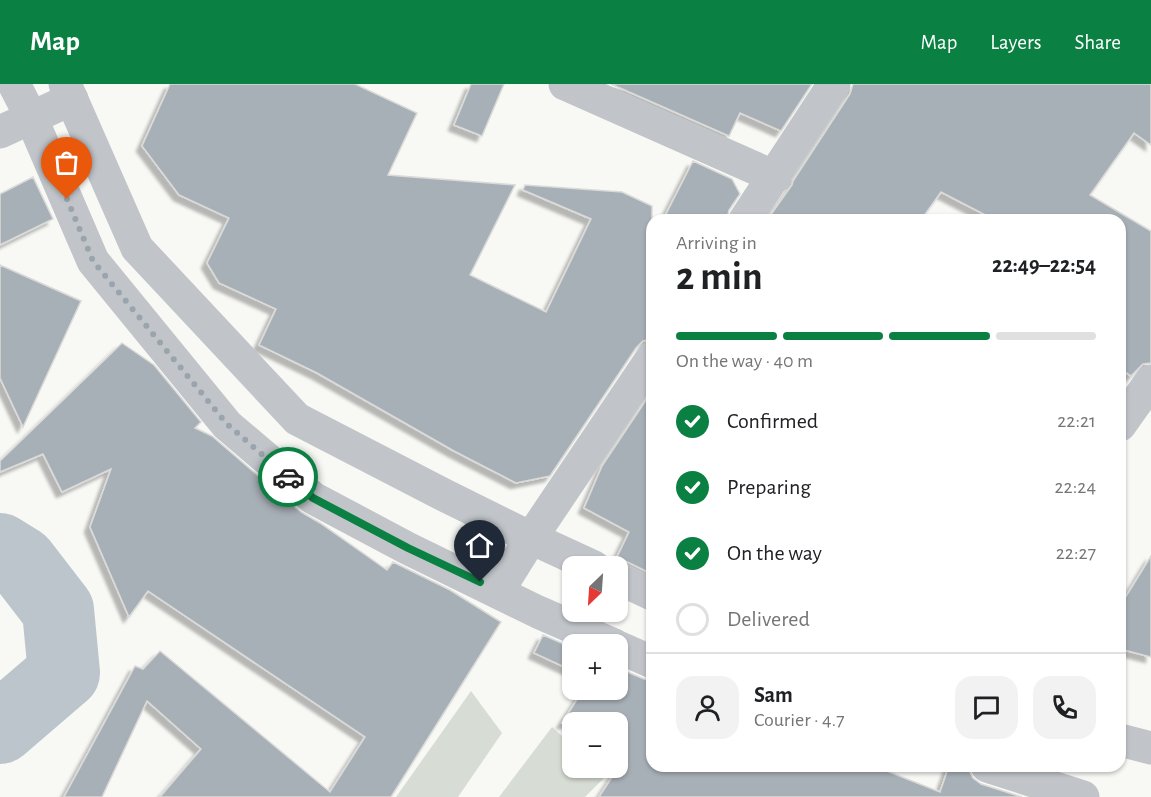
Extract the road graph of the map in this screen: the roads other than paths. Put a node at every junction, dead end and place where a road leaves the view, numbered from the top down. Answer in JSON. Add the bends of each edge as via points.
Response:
{"nodes":[{"id":1,"x":14,"y":84,"type":"edge"},
{"id":2,"x":565,"y":84,"type":"edge"},
{"id":3,"x":834,"y":84,"type":"edge"},
{"id":4,"x":68,"y":92,"type":"edge"},
{"id":5,"x":31,"y":117,"type":"junction"},
{"id":6,"x":0,"y":132,"type":"edge"},
{"id":7,"x":775,"y":177,"type":"junction"},
{"id":8,"x":749,"y":214,"type":"edge"},
{"id":9,"x":646,"y":367,"type":"edge"},
{"id":10,"x":1151,"y":381,"type":"edge"},
{"id":11,"x":1126,"y":416,"type":"edge"},
{"id":12,"x":531,"y":538,"type":"junction"},
{"id":13,"x":570,"y":556,"type":"edge"},
{"id":14,"x":628,"y":583,"type":"edge"},
{"id":15,"x":498,"y":591,"type":"junction"},
{"id":16,"x":646,"y":591,"type":"edge"},
{"id":17,"x":589,"y":634,"type":"edge"},
{"id":18,"x":628,"y":651,"type":"edge"},
{"id":19,"x":646,"y":659,"type":"edge"},
{"id":20,"x":1126,"y":742,"type":"edge"},
{"id":21,"x":1151,"y":748,"type":"edge"},
{"id":22,"x":1006,"y":772,"type":"edge"},
{"id":23,"x":1083,"y":797,"type":"edge"}],
"edges":[{"from":1,"to":5,"type":"street"},
{"from":2,"to":7,"type":"street"},
{"from":3,"to":7,"type":"street"},
{"from":4,"to":5,"type":"street"},
{"from":4,"to":12,"type":"street","via":[[137,248],[297,419]]},
{"from":5,"to":6,"type":"street"},
{"from":5,"to":15,"type":"street","via":[[93,261],[227,424],[313,498]]},
{"from":7,"to":8,"type":"street"},
{"from":9,"to":12,"type":"street"},
{"from":10,"to":11,"type":"street"},
{"from":12,"to":13,"type":"street"},
{"from":12,"to":15,"type":"street"},
{"from":14,"to":16,"type":"street"},
{"from":15,"to":17,"type":"street"},
{"from":18,"to":19,"type":"street"},
{"from":20,"to":21,"type":"street"},
{"from":22,"to":23,"type":"street"}]}
